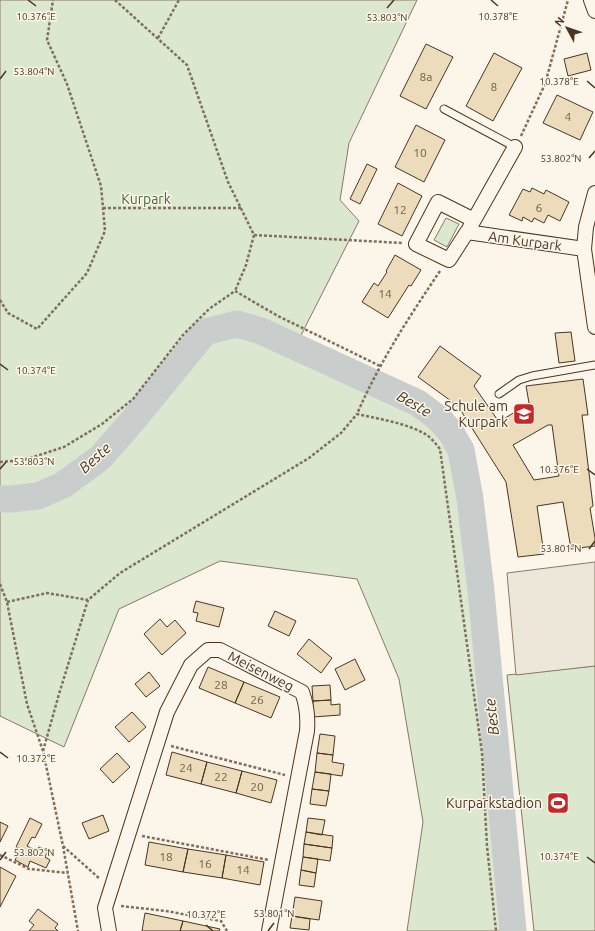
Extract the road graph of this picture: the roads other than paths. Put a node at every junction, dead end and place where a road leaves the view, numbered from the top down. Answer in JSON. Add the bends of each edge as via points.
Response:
{"nodes":[{"id":1,"x":591,"y":0,"type":"edge"},
{"id":2,"x":595,"y":11,"type":"edge"},
{"id":3,"x":444,"y":109,"type":"dead end"},
{"id":4,"x":515,"y":147,"type":"joint"},
{"id":5,"x":595,"y":193,"type":"edge"},
{"id":6,"x":474,"y":220,"type":"junction"},
{"id":7,"x":467,"y":232,"type":"junction"},
{"id":8,"x":584,"y":249,"type":"junction"},
{"id":9,"x":595,"y":327,"type":"edge"},
{"id":10,"x":595,"y":365,"type":"edge"},
{"id":11,"x":499,"y":394,"type":"dead end"},
{"id":12,"x":109,"y":931,"type":"edge"},
{"id":13,"x":269,"y":931,"type":"edge"}],
"edges":[{"from":1,"to":2,"type":"street"},
{"from":3,"to":4,"type":"lane"},
{"from":4,"to":6,"type":"street","name":"Am Kurpark"},
{"from":5,"to":8,"type":"street","via":[[586,227]]},
{"from":6,"to":7,"type":"street","name":"Am Kurpark"},
{"from":6,"to":7,"type":"street","name":"Am Kurpark","via":[[438,202],[416,244],[449,260]]},
{"from":7,"to":8,"type":"street","name":"Am Kurpark"},
{"from":8,"to":9,"type":"street"},
{"from":10,"to":11,"type":"lane","via":[[532,376],[519,380]]},
{"from":12,"to":13,"type":"street","name":"Meisenweg","via":[[105,908],[167,712],[191,665],[208,650],[220,650],[302,692],[307,703],[308,717],[298,778]]}]}
